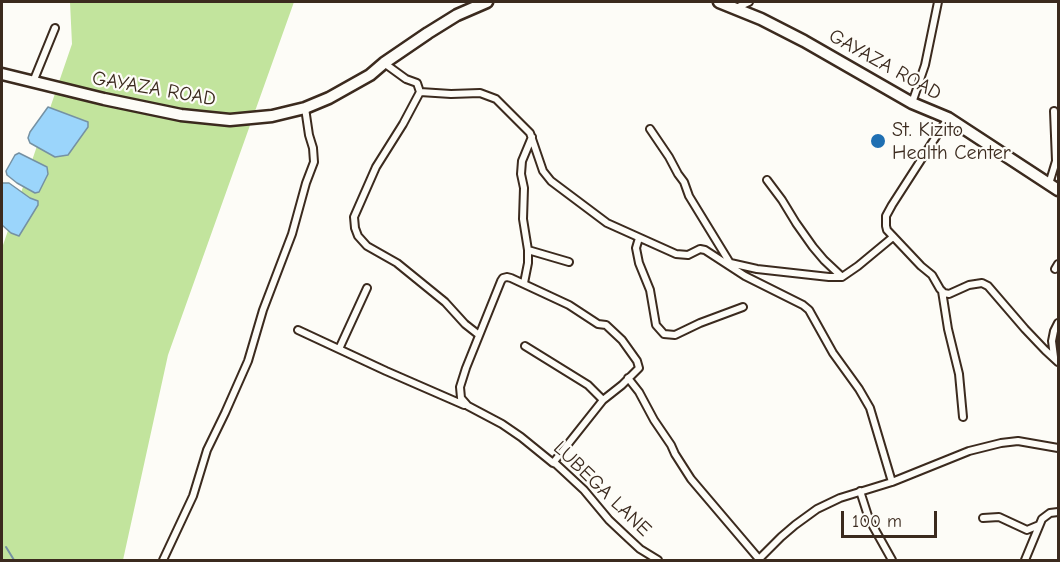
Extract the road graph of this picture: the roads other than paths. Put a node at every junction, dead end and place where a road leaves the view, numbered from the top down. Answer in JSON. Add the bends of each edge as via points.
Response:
{"nodes":[{"id":1,"x":487,"y":2,"type":"edge"},
{"id":2,"x":719,"y":2,"type":"edge"},
{"id":3,"x":749,"y":2,"type":"edge"},
{"id":4,"x":938,"y":2,"type":"edge"},
{"id":5,"x":736,"y":9,"type":"junction"},
{"id":6,"x":55,"y":28,"type":"dead end"},
{"id":7,"x":384,"y":63,"type":"junction"},
{"id":8,"x":2,"y":74,"type":"edge"},
{"id":9,"x":33,"y":82,"type":"junction"},
{"id":10,"x":420,"y":92,"type":"junction"},
{"id":11,"x":912,"y":103,"type":"junction"},
{"id":12,"x":305,"y":108,"type":"junction"},
{"id":13,"x":1054,"y":111,"type":"dead end"},
{"id":14,"x":948,"y":118,"type":"junction"},
{"id":15,"x":650,"y":129,"type":"dead end"},
{"id":16,"x":532,"y":137,"type":"junction"},
{"id":17,"x":767,"y":180,"type":"dead end"},
{"id":18,"x":1054,"y":187,"type":"edge"},
{"id":19,"x":893,"y":237,"type":"junction"},
{"id":20,"x":639,"y":238,"type":"junction"},
{"id":21,"x":528,"y":250,"type":"junction"},
{"id":22,"x":569,"y":262,"type":"dead end"},
{"id":23,"x":726,"y":262,"type":"junction"},
{"id":24,"x":842,"y":277,"type":"junction"},
{"id":25,"x":524,"y":284,"type":"junction"},
{"id":26,"x":367,"y":288,"type":"dead end"},
{"id":27,"x":942,"y":291,"type":"junction"},
{"id":28,"x":744,"y":307,"type":"dead end"},
{"id":29,"x":1059,"y":323,"type":"edge"},
{"id":30,"x":298,"y":330,"type":"dead end"},
{"id":31,"x":479,"y":335,"type":"junction"},
{"id":32,"x":525,"y":346,"type":"dead end"},
{"id":33,"x":339,"y":349,"type":"junction"},
{"id":34,"x":1056,"y":359,"type":"edge"},
{"id":35,"x":628,"y":378,"type":"junction"},
{"id":36,"x":603,"y":400,"type":"junction"},
{"id":37,"x":468,"y":406,"type":"junction"},
{"id":38,"x":963,"y":417,"type":"dead end"},
{"id":39,"x":1059,"y":448,"type":"edge"},
{"id":40,"x":553,"y":464,"type":"junction"},
{"id":41,"x":892,"y":482,"type":"junction"},
{"id":42,"x":860,"y":491,"type":"junction"},
{"id":43,"x":1059,"y":512,"type":"edge"},
{"id":44,"x":983,"y":518,"type":"dead end"},
{"id":45,"x":1039,"y":525,"type":"junction"},
{"id":46,"x":759,"y":560,"type":"edge"},
{"id":47,"x":163,"y":561,"type":"edge"},
{"id":48,"x":658,"y":561,"type":"edge"},
{"id":49,"x":892,"y":561,"type":"edge"},
{"id":50,"x":1025,"y":561,"type":"edge"}],
"edges":[{"from":1,"to":7,"type":"main road","name":"GAYAZA ROAD","via":[[457,15]]},
{"from":2,"to":5,"type":"main road","name":"GAYAZA ROAD"},
{"from":3,"to":5,"type":"street"},
{"from":4,"to":11,"type":"street","via":[[925,65]]},
{"from":5,"to":11,"type":"main road","name":"GAYAZA ROAD","via":[[804,41]]},
{"from":6,"to":9,"type":"street"},
{"from":7,"to":10,"type":"street","via":[[417,83]]},
{"from":7,"to":12,"type":"main road","name":"GAYAZA ROAD","via":[[351,86]]},
{"from":8,"to":9,"type":"main road","name":"GAYAZA ROAD"},
{"from":9,"to":12,"type":"main road","name":"GAYAZA ROAD","via":[[181,115],[230,120]]},
{"from":10,"to":16,"type":"street","via":[[489,95]]},
{"from":10,"to":31,"type":"street","via":[[376,167],[354,217],[355,228],[367,246],[405,269]]},
{"from":11,"to":14,"type":"main road","name":"GAYAZA ROAD"},
{"from":12,"to":47,"type":"street","via":[[314,162],[292,234],[248,361]]},
{"from":13,"to":18,"type":"street"},
{"from":14,"to":18,"type":"main road","name":"GAYAZA ROAD"},
{"from":14,"to":19,"type":"street","via":[[886,216],[887,230]]},
{"from":15,"to":23,"type":"street","via":[[684,182]]},
{"from":16,"to":20,"type":"street","via":[[543,171],[551,181],[607,223]]},
{"from":16,"to":21,"type":"street","via":[[521,174]]},
{"from":17,"to":24,"type":"street","via":[[813,247]]},
{"from":19,"to":24,"type":"street"},
{"from":19,"to":27,"type":"street","via":[[932,275]]},
{"from":20,"to":23,"type":"street","via":[[676,254],[705,250]]},
{"from":20,"to":28,"type":"street","via":[[639,263],[650,290],[656,325],[664,334],[675,335]]},
{"from":21,"to":22,"type":"street"},
{"from":21,"to":25,"type":"street"},
{"from":23,"to":24,"type":"street"},
{"from":23,"to":41,"type":"street","via":[[809,310],[870,408]]},
{"from":25,"to":31,"type":"street","via":[[503,278]]},
{"from":25,"to":35,"type":"street","via":[[606,325],[637,361],[639,368]]},
{"from":26,"to":33,"type":"street"},
{"from":27,"to":34,"type":"street","via":[[949,294],[969,285],[988,286]]},
{"from":27,"to":38,"type":"street"},
{"from":29,"to":34,"type":"street","via":[[1052,341]]},
{"from":30,"to":33,"type":"street","name":"LUBEGA LANE"},
{"from":31,"to":37,"type":"street","via":[[460,387],[461,398]]},
{"from":32,"to":36,"type":"street","via":[[588,385]]},
{"from":33,"to":37,"type":"street","name":"LUBEGA LANE"},
{"from":35,"to":36,"type":"street"},
{"from":35,"to":46,"type":"street","via":[[691,479]]},
{"from":36,"to":40,"type":"street"},
{"from":37,"to":40,"type":"street","name":"LUBEGA LANE","via":[[521,436]]},
{"from":39,"to":41,"type":"street","via":[[1007,441]]},
{"from":40,"to":48,"type":"street","name":"LUBEGA LANE","via":[[566,472],[640,549]]},
{"from":41,"to":42,"type":"street"},
{"from":42,"to":46,"type":"street","via":[[817,509]]},
{"from":42,"to":49,"type":"street","via":[[869,519]]},
{"from":43,"to":45,"type":"street","via":[[1050,513]]},
{"from":44,"to":45,"type":"street","via":[[999,517],[1027,530]]},
{"from":45,"to":50,"type":"street"}]}
